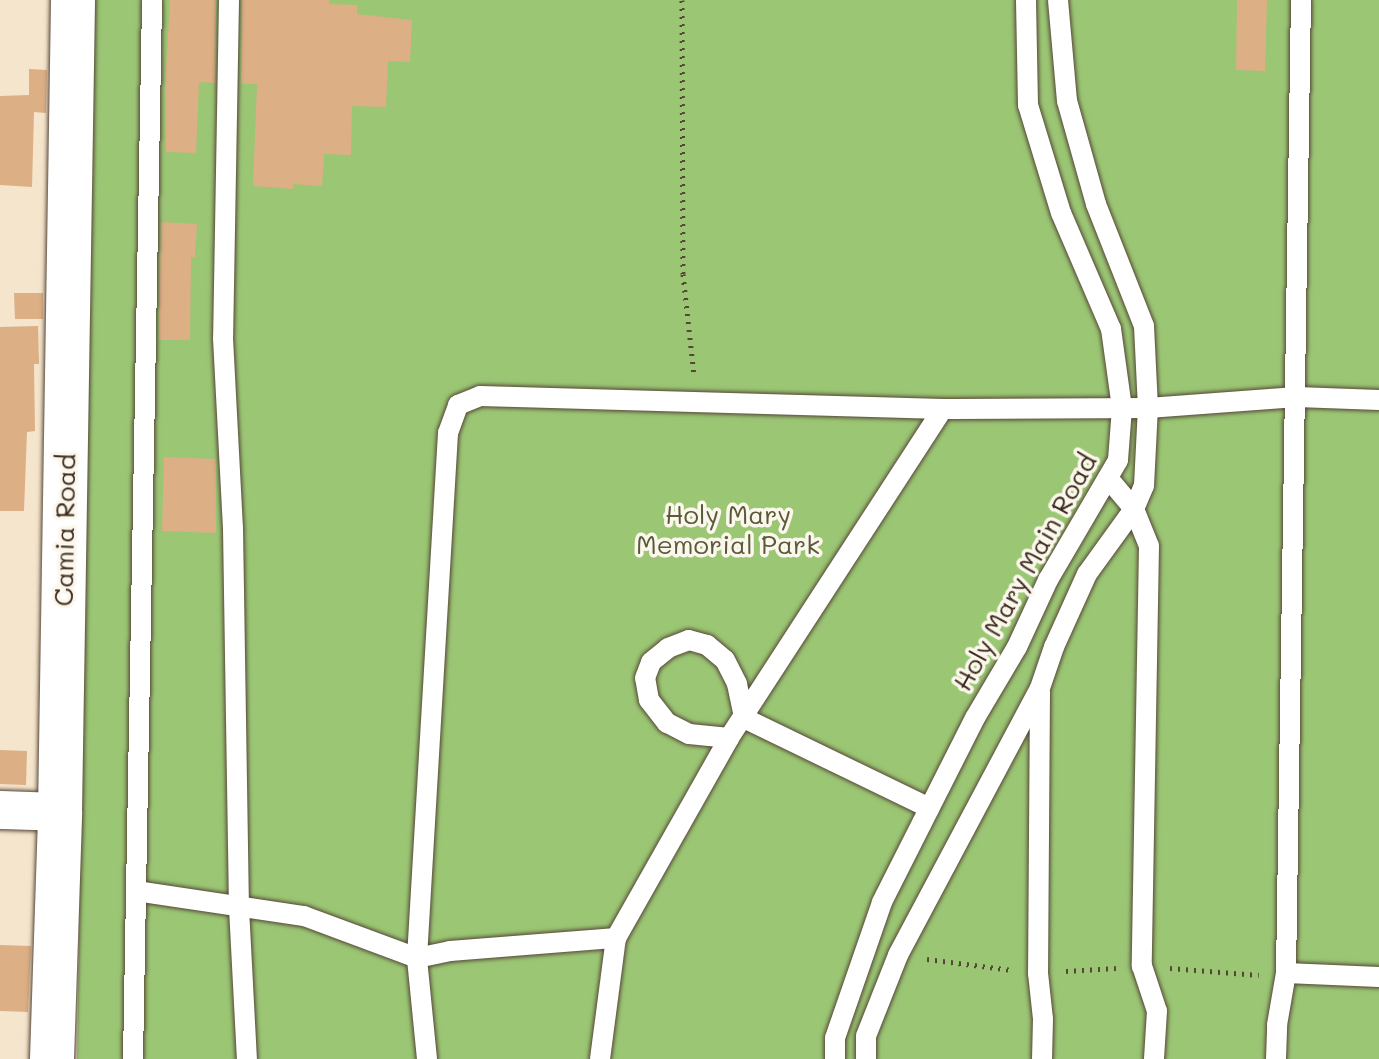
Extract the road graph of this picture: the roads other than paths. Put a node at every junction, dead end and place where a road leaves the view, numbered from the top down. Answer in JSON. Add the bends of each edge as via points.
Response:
{"nodes":[{"id":1,"x":73,"y":0,"type":"edge"},
{"id":2,"x":152,"y":0,"type":"edge"},
{"id":3,"x":229,"y":0,"type":"edge"},
{"id":4,"x":1026,"y":0,"type":"edge"},
{"id":5,"x":1058,"y":0,"type":"edge"},
{"id":6,"x":1301,"y":0,"type":"edge"},
{"id":7,"x":1081,"y":151,"type":"junction"},
{"id":8,"x":1045,"y":162,"type":"junction"},
{"id":9,"x":1297,"y":397,"type":"junction"},
{"id":10,"x":1379,"y":400,"type":"edge"},
{"id":11,"x":1122,"y":408,"type":"junction"},
{"id":12,"x":1148,"y":408,"type":"junction"},
{"id":13,"x":943,"y":409,"type":"junction"},
{"id":14,"x":1108,"y":478,"type":"junction"},
{"id":15,"x":1134,"y":509,"type":"junction"},
{"id":16,"x":1040,"y":688,"type":"junction"},
{"id":17,"x":744,"y":718,"type":"junction"},
{"id":18,"x":729,"y":738,"type":"junction"},
{"id":19,"x":929,"y":808,"type":"junction"},
{"id":20,"x":0,"y":810,"type":"edge"},
{"id":21,"x":60,"y":812,"type":"junction"},
{"id":22,"x":136,"y":891,"type":"junction"},
{"id":23,"x":239,"y":908,"type":"junction"},
{"id":24,"x":616,"y":938,"type":"junction"},
{"id":25,"x":417,"y":958,"type":"junction"},
{"id":26,"x":1286,"y":973,"type":"junction"},
{"id":27,"x":1379,"y":977,"type":"edge"},
{"id":28,"x":52,"y":1059,"type":"edge"},
{"id":29,"x":133,"y":1059,"type":"edge"},
{"id":30,"x":247,"y":1059,"type":"edge"},
{"id":31,"x":427,"y":1059,"type":"edge"},
{"id":32,"x":600,"y":1059,"type":"edge"},
{"id":33,"x":835,"y":1059,"type":"edge"},
{"id":34,"x":866,"y":1059,"type":"edge"},
{"id":35,"x":1042,"y":1059,"type":"edge"},
{"id":36,"x":1154,"y":1059,"type":"edge"},
{"id":37,"x":1276,"y":1059,"type":"edge"}],
"edges":[{"from":1,"to":21,"type":"street","name":"Camia Road"},
{"from":2,"to":22,"type":"lane"},
{"from":3,"to":23,"type":"lane","via":[[223,338],[233,528]]},
{"from":4,"to":8,"type":"lane","name":"Holy Mary Main Road","via":[[1028,105]]},
{"from":5,"to":7,"type":"lane","via":[[1067,101]]},
{"from":6,"to":9,"type":"lane"},
{"from":7,"to":8,"type":"lane"},
{"from":7,"to":12,"type":"lane","via":[[1144,326]]},
{"from":8,"to":11,"type":"lane","name":"Holy Mary Main Road","via":[[1111,329]]},
{"from":9,"to":10,"type":"lane"},
{"from":9,"to":12,"type":"lane"},
{"from":9,"to":26,"type":"lane"},
{"from":11,"to":12,"type":"lane"},
{"from":11,"to":13,"type":"lane"},
{"from":11,"to":14,"type":"lane","name":"Holy Mary Main Road","via":[[1118,460]]},
{"from":12,"to":15,"type":"lane","via":[[1144,486]]},
{"from":13,"to":17,"type":"lane"},
{"from":13,"to":25,"type":"lane","via":[[480,396],[458,405],[448,433]]},
{"from":14,"to":15,"type":"lane"},
{"from":14,"to":19,"type":"lane","name":"Holy Mary Main Road","via":[[1048,580]]},
{"from":15,"to":16,"type":"lane","via":[[1087,574]]},
{"from":15,"to":36,"type":"lane","via":[[1149,546],[1150,566],[1142,966],[1157,1011]]},
{"from":16,"to":34,"type":"lane","via":[[898,955],[866,1036]]},
{"from":16,"to":35,"type":"lane"},
{"from":17,"to":18,"type":"lane"},
{"from":17,"to":18,"type":"lane","via":[[725,660],[707,645],[689,640],[651,662],[645,678],[649,700],[667,723],[689,734]]},
{"from":17,"to":19,"type":"lane"},
{"from":18,"to":24,"type":"lane"},
{"from":19,"to":33,"type":"lane","name":"Holy Mary Main Road","via":[[882,902],[835,1038]]},
{"from":20,"to":21,"type":"street"},
{"from":21,"to":28,"type":"street","name":"Camia Road"},
{"from":22,"to":23,"type":"lane"},
{"from":22,"to":29,"type":"lane"},
{"from":23,"to":25,"type":"lane","via":[[304,916]]},
{"from":23,"to":30,"type":"lane"},
{"from":24,"to":25,"type":"lane"},
{"from":24,"to":32,"type":"lane"},
{"from":25,"to":31,"type":"lane"},
{"from":26,"to":27,"type":"lane"},
{"from":26,"to":37,"type":"lane"}]}
